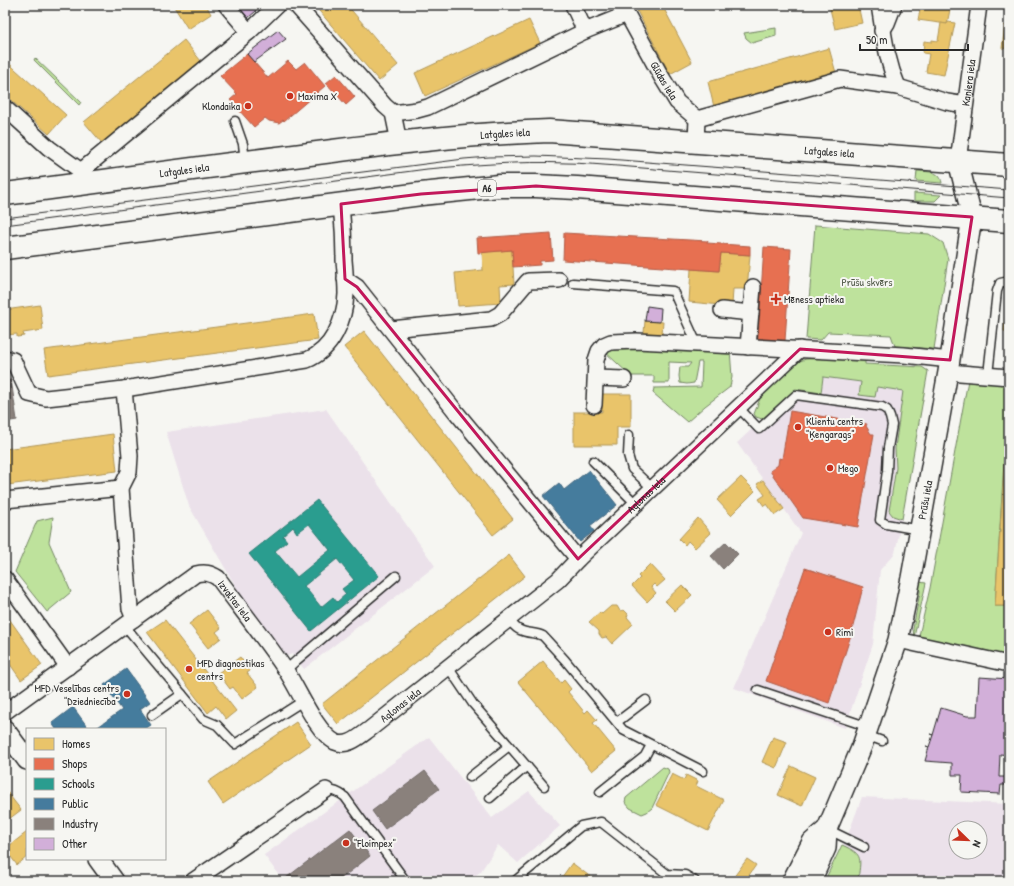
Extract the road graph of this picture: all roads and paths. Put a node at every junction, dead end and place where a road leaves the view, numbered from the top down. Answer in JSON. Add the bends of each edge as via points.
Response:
{"nodes":[{"id":1,"x":226,"y":5,"type":"edge"},
{"id":2,"x":277,"y":5,"type":"edge"},
{"id":3,"x":296,"y":5,"type":"edge"},
{"id":4,"x":573,"y":5,"type":"edge"},
{"id":5,"x":879,"y":5,"type":"edge"},
{"id":6,"x":894,"y":5,"type":"edge"},
{"id":7,"x":979,"y":5,"type":"edge"},
{"id":8,"x":625,"y":10,"type":"edge"},
{"id":9,"x":882,"y":30,"type":"junction"},
{"id":10,"x":585,"y":31,"type":"junction"},
{"id":11,"x":248,"y":32,"type":"junction"},
{"id":12,"x":898,"y":87,"type":"junction"},
{"id":13,"x":965,"y":105,"type":"junction"},
{"id":14,"x":5,"y":108,"type":"edge"},
{"id":15,"x":393,"y":113,"type":"junction"},
{"id":16,"x":697,"y":118,"type":"junction"},
{"id":17,"x":235,"y":121,"type":"dead end"},
{"id":18,"x":399,"y":142,"type":"junction"},
{"id":19,"x":696,"y":142,"type":"junction"},
{"id":20,"x":958,"y":161,"type":"junction"},
{"id":21,"x":245,"y":162,"type":"junction"},
{"id":22,"x":1009,"y":165,"type":"edge"},
{"id":23,"x":83,"y":177,"type":"junction"},
{"id":24,"x":5,"y":194,"type":"edge"},
{"id":25,"x":341,"y":204,"type":"junction"},
{"id":26,"x":972,"y":217,"type":"junction"},
{"id":27,"x":1009,"y":221,"type":"edge"},
{"id":28,"x":5,"y":248,"type":"edge"},
{"id":29,"x":345,"y":278,"type":"junction"},
{"id":30,"x":566,"y":281,"type":"joint"},
{"id":31,"x":1009,"y":281,"type":"edge"},
{"id":32,"x":753,"y":287,"type":"dead end"},
{"id":33,"x":722,"y":310,"type":"dead end"},
{"id":34,"x":751,"y":313,"type":"junction"},
{"id":35,"x":391,"y":329,"type":"junction"},
{"id":36,"x":697,"y":344,"type":"junction"},
{"id":37,"x":748,"y":347,"type":"junction"},
{"id":38,"x":800,"y":349,"type":"junction"},
{"id":39,"x":5,"y":358,"type":"edge"},
{"id":40,"x":949,"y":366,"type":"junction"},
{"id":41,"x":988,"y":375,"type":"junction"},
{"id":42,"x":1009,"y":377,"type":"edge"},
{"id":43,"x":596,"y":378,"type":"junction"},
{"id":44,"x":624,"y":379,"type":"dead end"},
{"id":45,"x":124,"y":389,"type":"junction"},
{"id":46,"x":594,"y":405,"type":"dead end"},
{"id":47,"x":738,"y":408,"type":"junction"},
{"id":48,"x":629,"y":435,"type":"dead end"},
{"id":49,"x":594,"y":461,"type":"dead end"},
{"id":50,"x":121,"y":488,"type":"junction"},
{"id":51,"x":653,"y":489,"type":"junction"},
{"id":52,"x":5,"y":500,"type":"edge"},
{"id":53,"x":636,"y":504,"type":"junction"},
{"id":54,"x":920,"y":530,"type":"junction"},
{"id":55,"x":578,"y":559,"type":"junction"},
{"id":56,"x":396,"y":576,"type":"dead end"},
{"id":57,"x":5,"y":579,"type":"edge"},
{"id":58,"x":508,"y":619,"type":"junction"},
{"id":59,"x":129,"y":623,"type":"junction"},
{"id":60,"x":898,"y":640,"type":"junction"},
{"id":61,"x":1009,"y":664,"type":"edge"},
{"id":62,"x":448,"y":666,"type":"junction"},
{"id":63,"x":68,"y":667,"type":"junction"},
{"id":64,"x":286,"y":670,"type":"junction"},
{"id":65,"x":758,"y":690,"type":"dead end"},
{"id":66,"x":182,"y":694,"type":"junction"},
{"id":67,"x":646,"y":700,"type":"dead end"},
{"id":68,"x":303,"y":701,"type":"junction"},
{"id":69,"x":5,"y":712,"type":"edge"},
{"id":70,"x":152,"y":715,"type":"dead end"},
{"id":71,"x":617,"y":722,"type":"junction"},
{"id":72,"x":370,"y":729,"type":"joint"},
{"id":73,"x":5,"y":730,"type":"edge"},
{"id":74,"x":872,"y":735,"type":"junction"},
{"id":75,"x":651,"y":745,"type":"junction"},
{"id":76,"x":509,"y":746,"type":"junction"},
{"id":77,"x":26,"y":759,"type":"edge"},
{"id":78,"x":527,"y":766,"type":"junction"},
{"id":79,"x":703,"y":771,"type":"dead end"},
{"id":80,"x":470,"y":777,"type":"dead end"},
{"id":81,"x":544,"y":786,"type":"dead end"},
{"id":82,"x":326,"y":790,"type":"joint"},
{"id":83,"x":600,"y":792,"type":"dead end"},
{"id":84,"x":490,"y":798,"type":"dead end"},
{"id":85,"x":827,"y":829,"type":"junction"},
{"id":86,"x":864,"y":846,"type":"dead end"},
{"id":87,"x":99,"y":860,"type":"edge"},
{"id":88,"x":665,"y":878,"type":"edge"},
{"id":89,"x":405,"y":880,"type":"dead end"},
{"id":90,"x":114,"y":881,"type":"edge"},
{"id":91,"x":193,"y":881,"type":"edge"},
{"id":92,"x":515,"y":881,"type":"edge"},
{"id":93,"x":695,"y":881,"type":"edge"},
{"id":94,"x":792,"y":881,"type":"edge"},
{"id":95,"x":811,"y":881,"type":"edge"}],
"edges":[{"from":1,"to":11,"type":"street"},
{"from":2,"to":11,"type":"street"},
{"from":3,"to":15,"type":"street","via":[[384,106]]},
{"from":4,"to":10,"type":"street"},
{"from":5,"to":9,"type":"street"},
{"from":6,"to":9,"type":"street","via":[[888,23]]},
{"from":7,"to":13,"type":"street","name":"Kaņiera iela"},
{"from":8,"to":10,"type":"street","name":"Glūdas iela"},
{"from":8,"to":16,"type":"street","name":"Glūdas iela","via":[[677,102]]},
{"from":9,"to":12,"type":"street","via":[[889,65]]},
{"from":10,"to":15,"type":"street","name":"Glūdas iela","via":[[428,107]]},
{"from":11,"to":23,"type":"street"},
{"from":12,"to":13,"type":"street"},
{"from":12,"to":16,"type":"street","via":[[840,79]]},
{"from":13,"to":20,"type":"street","name":"Kaņiera iela"},
{"from":14,"to":23,"type":"street"},
{"from":15,"to":18,"type":"street"},
{"from":16,"to":19,"type":"street"},
{"from":17,"to":21,"type":"lane","via":[[243,144]]},
{"from":18,"to":19,"type":"highway","name":"Latgales iela","via":[[477,134],[549,131]]},
{"from":18,"to":21,"type":"highway","name":"Latgales iela"},
{"from":19,"to":20,"type":"highway","name":"Latgales iela"},
{"from":20,"to":22,"type":"highway","name":"Latgales iela"},
{"from":20,"to":26,"type":"street","name":"Prūšu iela"},
{"from":21,"to":23,"type":"highway","name":"Latgales iela"},
{"from":23,"to":24,"type":"highway","name":"Latgales iela"},
{"from":25,"to":26,"type":"highway","number":"A6","via":[[499,186],[536,186]]},
{"from":25,"to":28,"type":"highway","number":"A6"},
{"from":25,"to":29,"type":"street"},
{"from":26,"to":27,"type":"highway","number":"A6"},
{"from":26,"to":40,"type":"street","name":"Prūšu iela"},
{"from":29,"to":35,"type":"street","via":[[357,287]]},
{"from":29,"to":45,"type":"street","via":[[346,295],[342,317],[329,344],[316,356],[307,360]]},
{"from":30,"to":35,"type":"street","via":[[528,281],[500,314],[491,318]]},
{"from":30,"to":36,"type":"lane","via":[[673,291]]},
{"from":31,"to":41,"type":"lane","via":[[1000,283],[997,291]]},
{"from":32,"to":34,"type":"street"},
{"from":33,"to":34,"type":"street"},
{"from":34,"to":37,"type":"street"},
{"from":35,"to":55,"type":"street"},
{"from":36,"to":37,"type":"street"},
{"from":36,"to":43,"type":"street","via":[[611,342],[599,351]]},
{"from":37,"to":38,"type":"street"},
{"from":38,"to":40,"type":"street","via":[[904,355]]},
{"from":38,"to":47,"type":"street","name":"Aglonas iela"},
{"from":39,"to":45,"type":"street","via":[[13,360],[29,394],[46,398]]},
{"from":40,"to":41,"type":"street"},
{"from":40,"to":54,"type":"street","name":"Prūšu iela"},
{"from":41,"to":42,"type":"street"},
{"from":43,"to":44,"type":"street"},
{"from":43,"to":46,"type":"street"},
{"from":45,"to":50,"type":"street","via":[[130,456],[129,472]]},
{"from":47,"to":51,"type":"street","name":"Aglonas iela"},
{"from":47,"to":54,"type":"lane","via":[[759,429],[796,395],[882,407],[887,410],[892,425],[880,520],[886,524]]},
{"from":48,"to":51,"type":"lane","via":[[628,455],[632,469]]},
{"from":49,"to":53,"type":"lane"},
{"from":50,"to":52,"type":"street"},
{"from":50,"to":59,"type":"street"},
{"from":51,"to":53,"type":"street","name":"Aglonas iela"},
{"from":53,"to":55,"type":"street","name":"Aglonas iela"},
{"from":54,"to":60,"type":"street","name":"Prūšu iela"},
{"from":55,"to":58,"type":"street","name":"Aglonas iela","via":[[558,580]]},
{"from":56,"to":64,"type":"lane"},
{"from":57,"to":63,"type":"street"},
{"from":58,"to":62,"type":"street","name":"Aglonas iela"},
{"from":58,"to":71,"type":"lane","via":[[522,631],[543,636]]},
{"from":59,"to":63,"type":"street","name":"Izvaltas iela"},
{"from":59,"to":64,"type":"street","name":"Izvaltas iela","via":[[196,574],[211,574],[218,578]]},
{"from":59,"to":66,"type":"lane"},
{"from":60,"to":61,"type":"street"},
{"from":60,"to":74,"type":"street","name":"Prūšu iela"},
{"from":62,"to":72,"type":"street","name":"Aglonas iela"},
{"from":62,"to":76,"type":"lane","via":[[473,704]]},
{"from":63,"to":69,"type":"street","name":"Izvaltas iela"},
{"from":64,"to":68,"type":"street","name":"Izvaltas iela"},
{"from":65,"to":74,"type":"lane"},
{"from":66,"to":68,"type":"lane","via":[[203,719],[217,725],[235,744]]},
{"from":66,"to":70,"type":"lane"},
{"from":67,"to":71,"type":"lane"},
{"from":68,"to":72,"type":"street","name":"Izvaltas iela","via":[[326,735],[336,743],[350,743]]},
{"from":71,"to":75,"type":"lane","via":[[627,733]]},
{"from":73,"to":77,"type":"street"},
{"from":74,"to":85,"type":"street","name":"Prūšu iela"},
{"from":75,"to":79,"type":"lane"},
{"from":75,"to":83,"type":"lane","via":[[645,756]]},
{"from":76,"to":78,"type":"lane"},
{"from":76,"to":80,"type":"lane"},
{"from":78,"to":81,"type":"lane"},
{"from":78,"to":84,"type":"lane"},
{"from":82,"to":89,"type":"lane","via":[[333,790],[345,797]]},
{"from":82,"to":91,"type":"street"},
{"from":85,"to":86,"type":"lane"},
{"from":85,"to":94,"type":"street","name":"Prūšu iela","via":[[812,842]]},
{"from":85,"to":95,"type":"street","name":"Prūšu iela","via":[[826,848]]},
{"from":87,"to":90,"type":"street"},
{"from":88,"to":92,"type":"lane","via":[[601,822],[581,826]]},
{"from":88,"to":93,"type":"lane","via":[[685,875]]}]}
